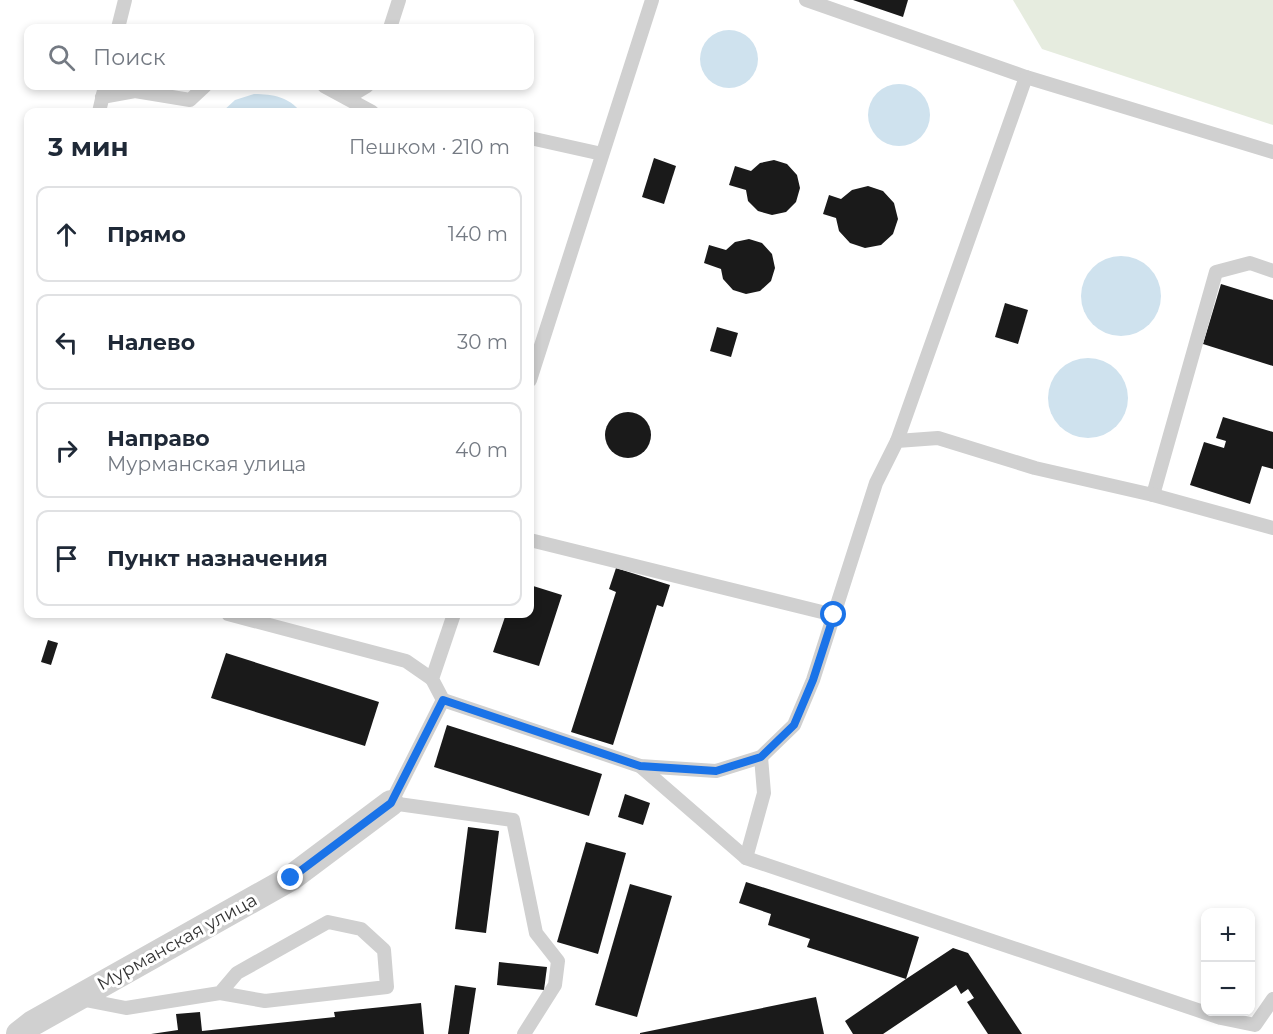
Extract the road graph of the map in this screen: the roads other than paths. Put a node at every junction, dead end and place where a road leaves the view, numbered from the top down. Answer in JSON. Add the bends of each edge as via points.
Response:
{"nodes":[{"id":1,"x":124,"y":0,"type":"edge"},
{"id":2,"x":399,"y":0,"type":"edge"},
{"id":3,"x":652,"y":0,"type":"edge"},
{"id":4,"x":806,"y":0,"type":"edge"},
{"id":5,"x":119,"y":24,"type":"edge"},
{"id":6,"x":391,"y":24,"type":"edge"},
{"id":7,"x":1026,"y":77,"type":"junction"},
{"id":8,"x":201,"y":90,"type":"edge"},
{"id":9,"x":332,"y":90,"type":"edge"},
{"id":10,"x":361,"y":90,"type":"edge"},
{"id":11,"x":103,"y":91,"type":"edge"},
{"id":12,"x":348,"y":98,"type":"junction"},
{"id":13,"x":100,"y":108,"type":"edge"},
{"id":14,"x":365,"y":108,"type":"edge"},
{"id":15,"x":534,"y":139,"type":"edge"},
{"id":16,"x":1273,"y":152,"type":"edge"},
{"id":17,"x":603,"y":154,"type":"junction"},
{"id":18,"x":1273,"y":271,"type":"edge"},
{"id":19,"x":534,"y":368,"type":"edge"},
{"id":20,"x":897,"y":441,"type":"junction"},
{"id":21,"x":1153,"y":495,"type":"junction"},
{"id":22,"x":1273,"y":528,"type":"edge"},
{"id":23,"x":534,"y":541,"type":"edge"},
{"id":24,"x":834,"y":615,"type":"junction"},
{"id":25,"x":243,"y":618,"type":"edge"},
{"id":26,"x":453,"y":618,"type":"edge"},
{"id":27,"x":432,"y":679,"type":"junction"},
{"id":28,"x":443,"y":700,"type":"junction"},
{"id":29,"x":761,"y":757,"type":"junction"},
{"id":30,"x":640,"y":766,"type":"junction"},
{"id":31,"x":391,"y":803,"type":"junction"},
{"id":32,"x":746,"y":858,"type":"junction"},
{"id":33,"x":220,"y":993,"type":"junction"},
{"id":34,"x":78,"y":998,"type":"junction"},
{"id":35,"x":1273,"y":999,"type":"edge"},
{"id":36,"x":19,"y":1034,"type":"edge"},
{"id":37,"x":524,"y":1034,"type":"edge"}],
"edges":[{"from":1,"to":5,"type":"lane"},
{"from":2,"to":6,"type":"lane"},
{"from":3,"to":17,"type":"lane"},
{"from":4,"to":7,"type":"lane"},
{"from":7,"to":16,"type":"lane"},
{"from":7,"to":20,"type":"lane"},
{"from":8,"to":11,"type":"lane","via":[[190,99]]},
{"from":9,"to":12,"type":"lane"},
{"from":10,"to":12,"type":"lane"},
{"from":11,"to":13,"type":"lane"},
{"from":12,"to":14,"type":"lane"},
{"from":15,"to":17,"type":"lane"},
{"from":17,"to":19,"type":"lane"},
{"from":18,"to":21,"type":"lane","via":[[1250,263],[1216,272]]},
{"from":20,"to":21,"type":"lane","via":[[938,438],[1035,468]]},
{"from":20,"to":24,"type":"lane","via":[[876,483]]},
{"from":21,"to":22,"type":"lane"},
{"from":23,"to":24,"type":"lane"},
{"from":24,"to":29,"type":"lane","via":[[794,725]]},
{"from":25,"to":27,"type":"lane","via":[[406,661]]},
{"from":26,"to":27,"type":"lane"},
{"from":27,"to":28,"type":"lane"},
{"from":28,"to":30,"type":"lane"},
{"from":28,"to":31,"type":"lane"},
{"from":29,"to":30,"type":"lane","via":[[716,771]]},
{"from":29,"to":32,"type":"lane","via":[[764,793]]},
{"from":30,"to":32,"type":"lane"},
{"from":31,"to":34,"type":"street","name":"Мурманская улица","via":[[291,878]]},
{"from":31,"to":37,"type":"lane","via":[[513,820],[536,933],[558,961],[555,985]]},
{"from":32,"to":35,"type":"lane","via":[[1221,1018],[1255,1025]]},
{"from":33,"to":33,"type":"lane","via":[[265,1001],[387,987],[384,950],[361,929],[328,922],[237,973]]},
{"from":33,"to":34,"type":"lane","via":[[126,1008]]},
{"from":34,"to":36,"type":"street","name":"Мурманская улица"}]}
